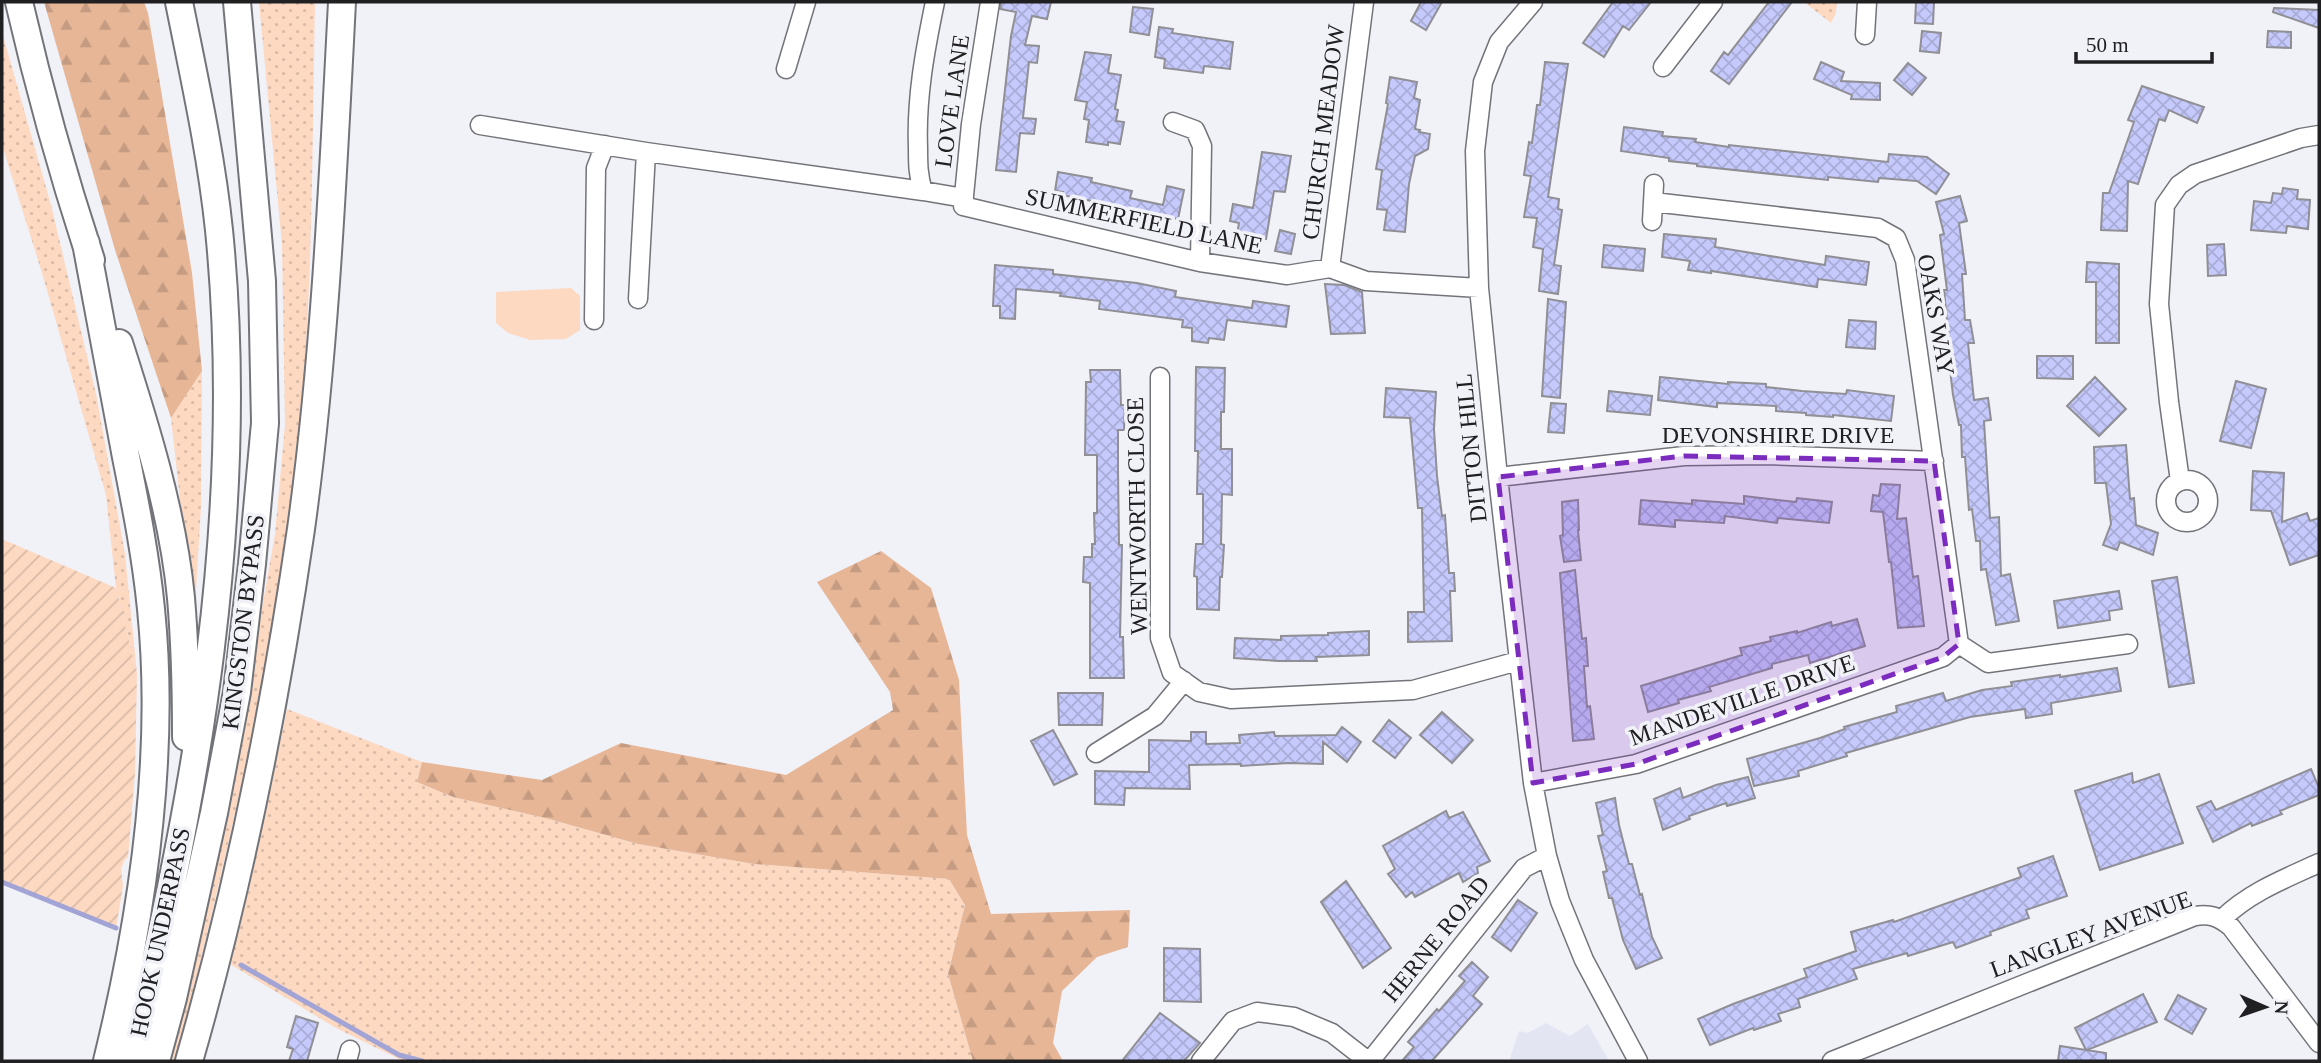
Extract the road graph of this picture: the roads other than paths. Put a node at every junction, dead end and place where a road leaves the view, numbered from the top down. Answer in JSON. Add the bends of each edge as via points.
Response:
{"nodes":[{"id":1,"x":19,"y":2,"type":"edge"},
{"id":2,"x":179,"y":2,"type":"edge"},
{"id":3,"x":218,"y":2,"type":"edge"},
{"id":4,"x":237,"y":2,"type":"edge"},
{"id":5,"x":342,"y":2,"type":"edge"},
{"id":6,"x":806,"y":2,"type":"edge"},
{"id":7,"x":935,"y":2,"type":"edge"},
{"id":8,"x":990,"y":2,"type":"edge"},
{"id":9,"x":1364,"y":2,"type":"edge"},
{"id":10,"x":1533,"y":2,"type":"edge"},
{"id":11,"x":1713,"y":2,"type":"edge"},
{"id":12,"x":1867,"y":2,"type":"edge"},
{"id":13,"x":1865,"y":36,"type":"dead end"},
{"id":14,"x":1663,"y":67,"type":"dead end"},
{"id":15,"x":786,"y":69,"type":"dead end"},
{"id":16,"x":1173,"y":122,"type":"dead end"},
{"id":17,"x":480,"y":125,"type":"dead end"},
{"id":18,"x":2319,"y":135,"type":"edge"},
{"id":19,"x":605,"y":145,"type":"junction"},
{"id":20,"x":646,"y":152,"type":"junction"},
{"id":21,"x":252,"y":175,"type":"junction"},
{"id":22,"x":923,"y":191,"type":"junction"},
{"id":23,"x":964,"y":202,"type":"junction"},
{"id":24,"x":1652,"y":221,"type":"dead end"},
{"id":25,"x":86,"y":243,"type":"junction"},
{"id":26,"x":1200,"y":262,"type":"junction"},
{"id":27,"x":1330,"y":268,"type":"junction"},
{"id":28,"x":1479,"y":288,"type":"junction"},
{"id":29,"x":638,"y":299,"type":"dead end"},
{"id":30,"x":594,"y":320,"type":"dead end"},
{"id":31,"x":1160,"y":377,"type":"dead end"},
{"id":32,"x":1934,"y":461,"type":"junction"},
{"id":33,"x":1498,"y":477,"type":"junction"},
{"id":34,"x":2180,"y":481,"type":"dead end"},
{"id":35,"x":1959,"y":644,"type":"junction"},
{"id":36,"x":2128,"y":644,"type":"dead end"},
{"id":37,"x":1518,"y":661,"type":"junction"},
{"id":38,"x":1184,"y":681,"type":"junction"},
{"id":39,"x":1096,"y":753,"type":"dead end"},
{"id":40,"x":1533,"y":783,"type":"junction"},
{"id":41,"x":187,"y":802,"type":"junction"},
{"id":42,"x":1547,"y":856,"type":"junction"},
{"id":43,"x":2319,"y":863,"type":"edge"},
{"id":44,"x":2222,"y":919,"type":"junction"},
{"id":45,"x":2319,"y":1043,"type":"edge"},
{"id":46,"x":107,"y":1061,"type":"edge"},
{"id":47,"x":132,"y":1061,"type":"edge"},
{"id":48,"x":156,"y":1061,"type":"edge"},
{"id":49,"x":189,"y":1061,"type":"edge"},
{"id":50,"x":1201,"y":1061,"type":"edge"},
{"id":51,"x":1369,"y":1061,"type":"edge"},
{"id":52,"x":1638,"y":1061,"type":"edge"},
{"id":53,"x":1832,"y":1061,"type":"edge"}],
"edges":[{"from":1,"to":25,"type":"highway","via":[[37,84]]},
{"from":2,"to":41,"type":"highway","via":[[219,229],[226,398],[221,554]]},
{"from":3,"to":21,"type":"highway"},
{"from":4,"to":21,"type":"highway"},
{"from":5,"to":49,"type":"highway","via":[[318,373],[301,528],[271,709],[232,900]]},
{"from":6,"to":15,"type":"street"},
{"from":7,"to":22,"type":"street","via":[[921,71],[917,135]]},
{"from":8,"to":23,"type":"street","name":"LOVE LANE"},
{"from":9,"to":27,"type":"street","name":"CHURCH MEADOW"},
{"from":10,"to":28,"type":"street","name":"DITTON HILL","via":[[1499,41],[1483,82],[1475,150]]},
{"from":11,"to":14,"type":"street"},
{"from":12,"to":13,"type":"street"},
{"from":16,"to":26,"type":"street","via":[[1195,130],[1202,146]]},
{"from":17,"to":19,"type":"street","name":"SUMMERFIELD LANE"},
{"from":18,"to":34,"type":"street","via":[[2195,174],[2179,185],[2165,205],[2159,304]]},
{"from":19,"to":20,"type":"street","name":"SUMMERFIELD LANE"},
{"from":19,"to":30,"type":"street","via":[[596,168]]},
{"from":20,"to":22,"type":"street","name":"SUMMERFIELD LANE"},
{"from":20,"to":29,"type":"street"},
{"from":21,"to":48,"type":"highway","name":"KINGSTON BYPASS","via":[[262,281],[265,423],[252,564],[237,692],[214,813]]},
{"from":22,"to":23,"type":"street","name":"SUMMERFIELD LANE"},
{"from":23,"to":26,"type":"street","name":"SUMMERFIELD LANE"},
{"from":24,"to":32,"type":"street","name":"OAKS WAY","via":[[1654,193],[1878,228],[1896,238],[1905,260]]},
{"from":25,"to":41,"type":"highway","via":[[138,403],[173,546],[181,597]]},
{"from":25,"to":46,"type":"highway","via":[[145,560],[155,664],[146,856]]},
{"from":26,"to":27,"type":"street","name":"SUMMERFIELD LANE","via":[[1287,275]]},
{"from":27,"to":28,"type":"street","name":"SUMMERFIELD LANE","via":[[1366,281]]},
{"from":28,"to":33,"type":"street","name":"DITTON HILL"},
{"from":31,"to":38,"type":"street","name":"WENTWORTH CLOSE","via":[[1160,638],[1172,673]]},
{"from":32,"to":33,"type":"street","name":"DEVONSHIRE DRIVE","via":[[1684,456]]},
{"from":32,"to":35,"type":"street","name":"OAKS WAY"},
{"from":33,"to":37,"type":"street","name":"DITTON HILL"},
{"from":35,"to":36,"type":"street","via":[[1988,663]]},
{"from":35,"to":40,"type":"street","name":"MANDEVILLE DRIVE","via":[[1942,657],[1636,764]]},
{"from":37,"to":38,"type":"street","via":[[1413,690],[1231,699],[1199,692]]},
{"from":37,"to":40,"type":"street","name":"DITTON HILL"},
{"from":38,"to":39,"type":"street","via":[[1155,716]]},
{"from":40,"to":42,"type":"street","name":"DITTON HILL"},
{"from":41,"to":47,"type":"highway","name":"HOOK UNDERPASS","via":[[159,952]]},
{"from":42,"to":51,"type":"street","name":"HERNE ROAD","via":[[1524,868]]},
{"from":42,"to":52,"type":"street","name":"DITTON HILL","via":[[1584,960]]},
{"from":43,"to":44,"type":"street","via":[[2266,887]]},
{"from":44,"to":45,"type":"street","name":"LANGLEY AVENUE"},
{"from":44,"to":53,"type":"street","name":"LANGLEY AVENUE","via":[[2210,914],[2195,916]]},
{"from":50,"to":51,"type":"street","via":[[1233,1021],[1257,1012],[1294,1017],[1332,1033]]}]}
